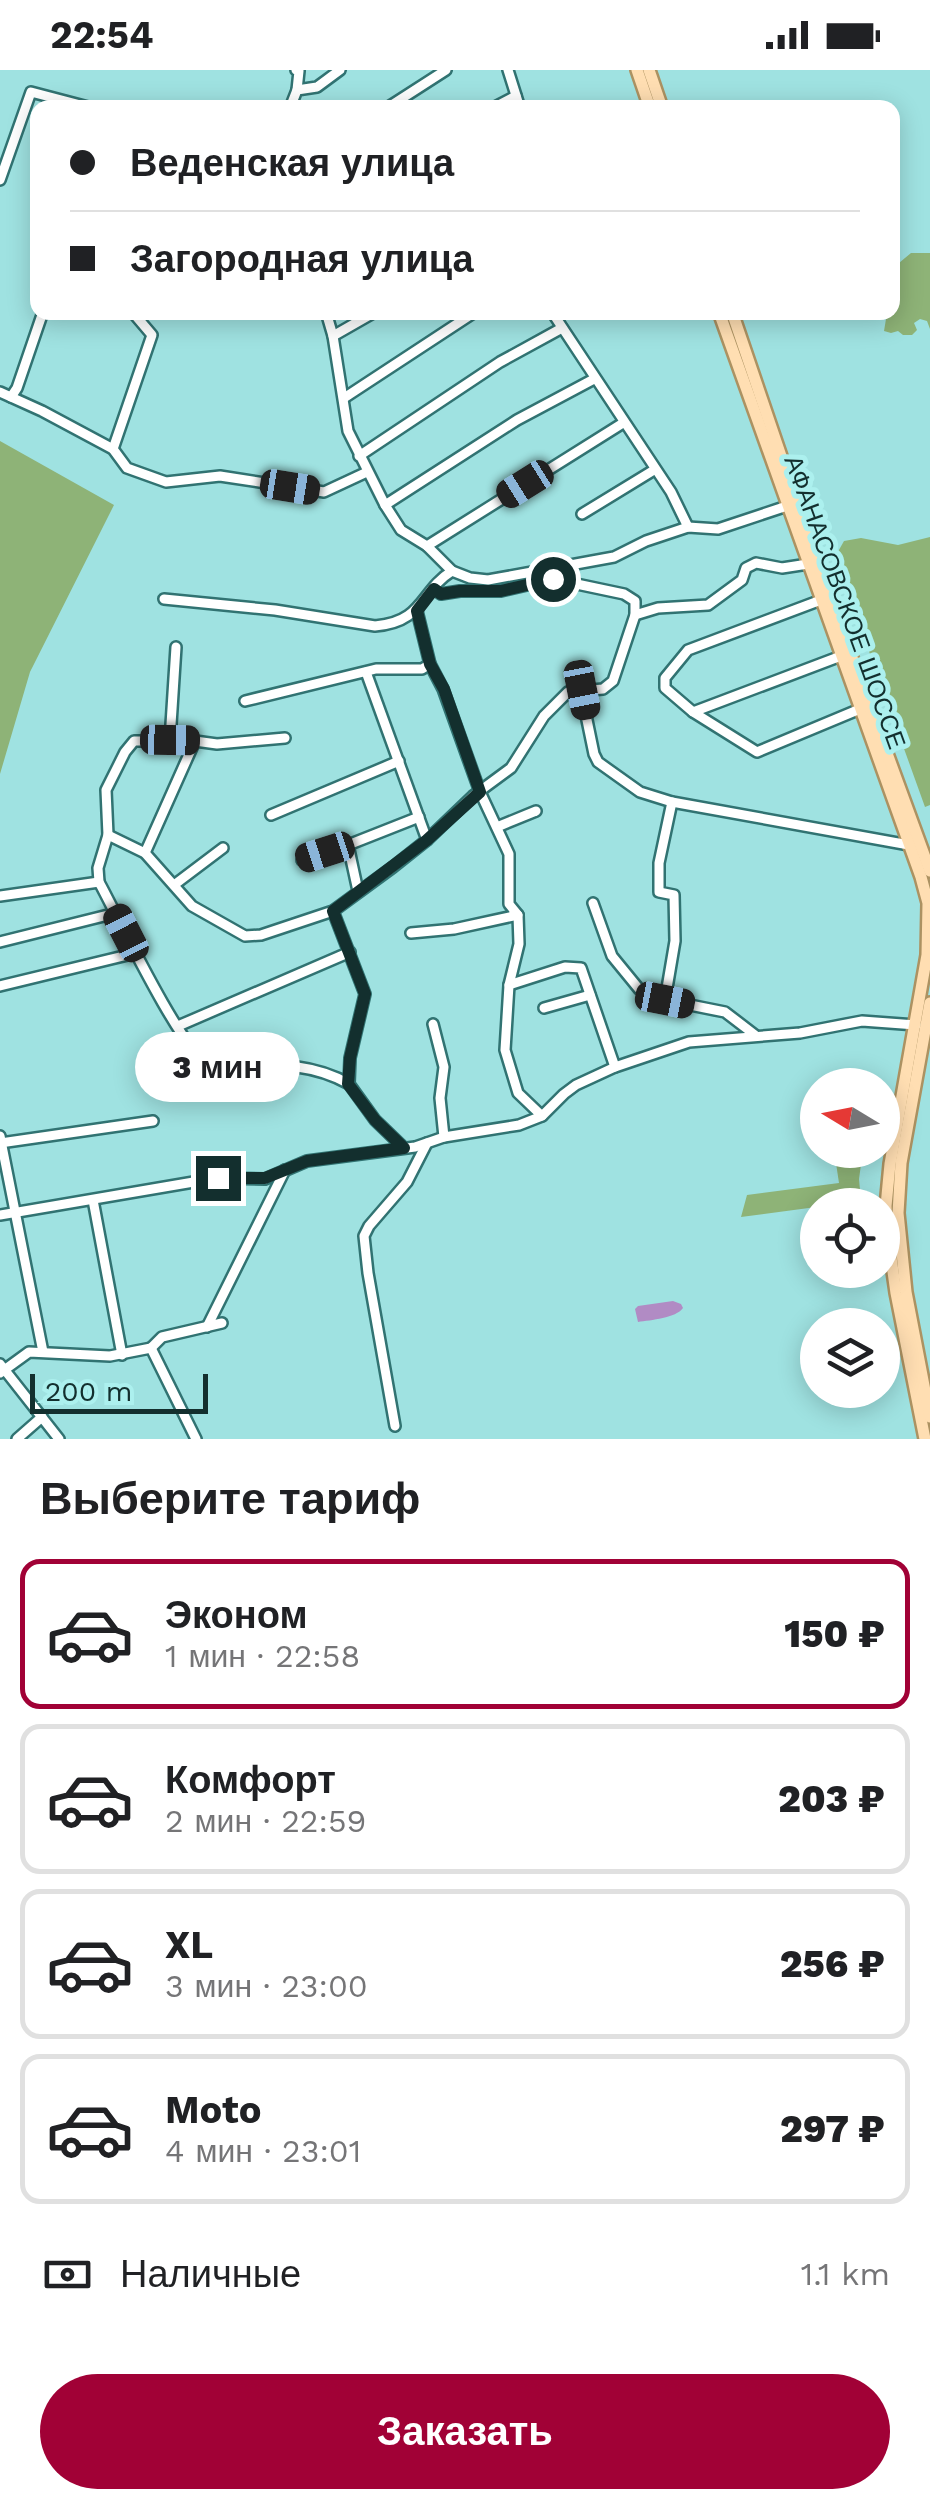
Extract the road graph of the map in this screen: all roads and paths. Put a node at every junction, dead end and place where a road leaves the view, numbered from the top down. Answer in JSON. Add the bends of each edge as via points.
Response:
{"nodes":[{"id":1,"x":296,"y":70,"type":"edge"},
{"id":2,"x":340,"y":70,"type":"edge"},
{"id":3,"x":446,"y":70,"type":"edge"},
{"id":4,"x":508,"y":70,"type":"edge"},
{"id":5,"x":637,"y":70,"type":"edge"},
{"id":6,"x":649,"y":70,"type":"edge"},
{"id":7,"x":299,"y":90,"type":"junction"},
{"id":8,"x":516,"y":96,"type":"junction"},
{"id":9,"x":62,"y":100,"type":"edge"},
{"id":10,"x":294,"y":100,"type":"edge"},
{"id":11,"x":399,"y":100,"type":"edge"},
{"id":12,"x":508,"y":100,"type":"edge"},
{"id":13,"x":517,"y":100,"type":"edge"},
{"id":14,"x":647,"y":100,"type":"edge"},
{"id":15,"x":659,"y":100,"type":"edge"},
{"id":16,"x":5,"y":147,"type":"edge"},
{"id":17,"x":0,"y":180,"type":"edge"},
{"id":18,"x":40,"y":320,"type":"edge"},
{"id":19,"x":142,"y":320,"type":"edge"},
{"id":20,"x":329,"y":320,"type":"edge"},
{"id":21,"x":361,"y":320,"type":"edge"},
{"id":22,"x":463,"y":320,"type":"edge"},
{"id":23,"x":557,"y":320,"type":"edge"},
{"id":24,"x":722,"y":320,"type":"edge"},
{"id":25,"x":735,"y":320,"type":"edge"},
{"id":26,"x":562,"y":328,"type":"junction"},
{"id":27,"x":334,"y":336,"type":"junction"},
{"id":28,"x":594,"y":378,"type":"junction"},
{"id":29,"x":0,"y":392,"type":"edge"},
{"id":30,"x":12,"y":397,"type":"junction"},
{"id":31,"x":344,"y":398,"type":"junction"},
{"id":32,"x":623,"y":423,"type":"junction"},
{"id":33,"x":113,"y":449,"type":"junction"},
{"id":34,"x":359,"y":456,"type":"junction"},
{"id":35,"x":654,"y":470,"type":"junction"},
{"id":36,"x":367,"y":472,"type":"junction"},
{"id":37,"x":384,"y":505,"type":"junction"},
{"id":38,"x":787,"y":506,"type":"junction"},
{"id":39,"x":582,"y":514,"type":"dead end"},
{"id":40,"x":688,"y":527,"type":"junction"},
{"id":41,"x":427,"y":546,"type":"junction"},
{"id":42,"x":808,"y":564,"type":"junction"},
{"id":43,"x":452,"y":571,"type":"junction"},
{"id":44,"x":434,"y":589,"type":"junction"},
{"id":45,"x":164,"y":598,"type":"dead end"},
{"id":46,"x":821,"y":600,"type":"junction"},
{"id":47,"x":417,"y":611,"type":"junction"},
{"id":48,"x":635,"y":615,"type":"junction"},
{"id":49,"x":176,"y":648,"type":"dead end"},
{"id":50,"x":840,"y":656,"type":"junction"},
{"id":51,"x":430,"y":664,"type":"junction"},
{"id":52,"x":366,"y":672,"type":"junction"},
{"id":53,"x":582,"y":690,"type":"junction"},
{"id":54,"x":245,"y":701,"type":"dead end"},
{"id":55,"x":860,"y":710,"type":"junction"},
{"id":56,"x":693,"y":712,"type":"junction"},
{"id":57,"x":285,"y":738,"type":"dead end"},
{"id":58,"x":170,"y":740,"type":"junction"},
{"id":59,"x":195,"y":741,"type":"junction"},
{"id":60,"x":399,"y":761,"type":"junction"},
{"id":61,"x":480,"y":792,"type":"junction"},
{"id":62,"x":672,"y":802,"type":"junction"},
{"id":63,"x":536,"y":811,"type":"dead end"},
{"id":64,"x":271,"y":815,"type":"dead end"},
{"id":65,"x":419,"y":817,"type":"junction"},
{"id":66,"x":498,"y":827,"type":"junction"},
{"id":67,"x":108,"y":835,"type":"junction"},
{"id":68,"x":427,"y":840,"type":"junction"},
{"id":69,"x":348,"y":845,"type":"junction"},
{"id":70,"x":909,"y":845,"type":"junction"},
{"id":71,"x":223,"y":848,"type":"dead end"},
{"id":72,"x":145,"y":854,"type":"junction"},
{"id":73,"x":302,"y":860,"type":"dead end"},
{"id":74,"x":930,"y":871,"type":"edge"},
{"id":75,"x":99,"y":882,"type":"junction"},
{"id":76,"x":174,"y":885,"type":"junction"},
{"id":77,"x":358,"y":891,"type":"junction"},
{"id":78,"x":0,"y":896,"type":"edge"},
{"id":79,"x":593,"y":903,"type":"dead end"},
{"id":80,"x":333,"y":911,"type":"junction"},
{"id":81,"x":116,"y":913,"type":"junction"},
{"id":82,"x":518,"y":915,"type":"junction"},
{"id":83,"x":411,"y":933,"type":"dead end"},
{"id":84,"x":0,"y":942,"type":"edge"},
{"id":85,"x":350,"y":952,"type":"junction"},
{"id":86,"x":136,"y":953,"type":"junction"},
{"id":87,"x":509,"y":985,"type":"junction"},
{"id":88,"x":0,"y":986,"type":"edge"},
{"id":89,"x":590,"y":995,"type":"junction"},
{"id":90,"x":665,"y":1000,"type":"junction"},
{"id":91,"x":930,"y":1003,"type":"edge"},
{"id":92,"x":544,"y":1008,"type":"dead end"},
{"id":93,"x":432,"y":1024,"type":"dead end"},
{"id":94,"x":916,"y":1025,"type":"junction"},
{"id":95,"x":178,"y":1026,"type":"junction"},
{"id":96,"x":754,"y":1035,"type":"junction"},
{"id":97,"x":615,"y":1067,"type":"junction"},
{"id":98,"x":348,"y":1084,"type":"junction"},
{"id":99,"x":542,"y":1116,"type":"junction"},
{"id":100,"x":152,"y":1121,"type":"dead end"},
{"id":101,"x":444,"y":1136,"type":"junction"},
{"id":102,"x":1,"y":1141,"type":"edge"},
{"id":103,"x":427,"y":1142,"type":"junction"},
{"id":104,"x":404,"y":1148,"type":"junction"},
{"id":105,"x":284,"y":1170,"type":"junction"},
{"id":106,"x":92,"y":1200,"type":"junction"},
{"id":107,"x":15,"y":1212,"type":"junction"},
{"id":108,"x":0,"y":1215,"type":"edge"},
{"id":109,"x":222,"y":1323,"type":"dead end"},
{"id":110,"x":208,"y":1327,"type":"junction"},
{"id":111,"x":151,"y":1348,"type":"junction"},
{"id":112,"x":43,"y":1352,"type":"junction"},
{"id":113,"x":122,"y":1355,"type":"junction"},
{"id":114,"x":1,"y":1369,"type":"edge"},
{"id":115,"x":42,"y":1417,"type":"junction"},
{"id":116,"x":930,"y":1417,"type":"edge"},
{"id":117,"x":395,"y":1426,"type":"dead end"},
{"id":118,"x":17,"y":1439,"type":"edge"},
{"id":119,"x":59,"y":1439,"type":"edge"},
{"id":120,"x":196,"y":1439,"type":"edge"},
{"id":121,"x":925,"y":1439,"type":"edge"}],
"edges":[{"from":1,"to":7,"type":"street"},
{"from":2,"to":7,"type":"street","via":[[318,87]]},
{"from":3,"to":11,"type":"street"},
{"from":4,"to":8,"type":"street"},
{"from":5,"to":14,"type":"main road"},
{"from":6,"to":15,"type":"main road"},
{"from":7,"to":10,"type":"street"},
{"from":8,"to":12,"type":"street"},
{"from":8,"to":13,"type":"street"},
{"from":9,"to":16,"type":"street","via":[[32,92]]},
{"from":16,"to":17,"type":"street"},
{"from":18,"to":30,"type":"street"},
{"from":19,"to":33,"type":"street","via":[[152,335]]},
{"from":20,"to":27,"type":"street"},
{"from":21,"to":27,"type":"street"},
{"from":22,"to":31,"type":"street"},
{"from":23,"to":26,"type":"street"},
{"from":24,"to":38,"type":"main road","name":"АФАНАСОВСКОЕ ШОССЕ"},
{"from":25,"to":74,"type":"main road","name":"АФАНАСОВСКОЕ ШОССЕ"},
{"from":26,"to":28,"type":"street"},
{"from":26,"to":34,"type":"street"},
{"from":27,"to":31,"type":"street"},
{"from":28,"to":32,"type":"street"},
{"from":28,"to":37,"type":"street"},
{"from":29,"to":30,"type":"street"},
{"from":30,"to":33,"type":"street"},
{"from":31,"to":34,"type":"street"},
{"from":32,"to":35,"type":"street"},
{"from":32,"to":41,"type":"street"},
{"from":33,"to":36,"type":"street","via":[[126,468],[166,482],[220,476],[324,492]]},
{"from":34,"to":36,"type":"street"},
{"from":35,"to":39,"type":"street"},
{"from":35,"to":40,"type":"street"},
{"from":36,"to":37,"type":"street"},
{"from":37,"to":41,"type":"street","via":[[401,530]]},
{"from":38,"to":40,"type":"street","via":[[718,529]]},
{"from":38,"to":42,"type":"main road","name":"АФАНАСОВСКОЕ ШОССЕ"},
{"from":40,"to":43,"type":"street","via":[[614,557],[488,580]]},
{"from":41,"to":43,"type":"street"},
{"from":42,"to":46,"type":"main road","name":"АФАНАСОВСКОЕ ШОССЕ"},
{"from":42,"to":48,"type":"street","via":[[756,563],[708,605]]},
{"from":43,"to":44,"type":"street"},
{"from":44,"to":47,"type":"street"},
{"from":44,"to":48,"type":"street","via":[[501,591],[553,579],[624,594],[635,600]]},
{"from":45,"to":47,"type":"street","via":[[374,626]]},
{"from":46,"to":50,"type":"main road","name":"АФАНАСОВСКОЕ ШОССЕ"},
{"from":46,"to":56,"type":"street","via":[[686,651],[664,683]]},
{"from":47,"to":51,"type":"street"},
{"from":48,"to":53,"type":"street","via":[[613,682],[603,690]]},
{"from":49,"to":58,"type":"street"},
{"from":50,"to":55,"type":"main road","name":"АФАНАСОВСКОЕ ШОССЕ"},
{"from":50,"to":56,"type":"street"},
{"from":51,"to":52,"type":"street"},
{"from":51,"to":61,"type":"street"},
{"from":52,"to":54,"type":"street"},
{"from":52,"to":60,"type":"street"},
{"from":53,"to":61,"type":"street","via":[[568,692],[511,768]]},
{"from":53,"to":62,"type":"street","via":[[598,762],[640,792]]},
{"from":55,"to":56,"type":"street","via":[[760,752]]},
{"from":55,"to":70,"type":"main road","name":"АФАНАСОВСКОЕ ШОССЕ"},
{"from":57,"to":59,"type":"street"},
{"from":58,"to":59,"type":"street"},
{"from":58,"to":67,"type":"street","via":[[140,739],[125,752],[106,790]]},
{"from":59,"to":72,"type":"street"},
{"from":60,"to":64,"type":"street"},
{"from":60,"to":65,"type":"street"},
{"from":61,"to":66,"type":"street"},
{"from":61,"to":68,"type":"street"},
{"from":62,"to":70,"type":"street"},
{"from":62,"to":90,"type":"street","via":[[660,863],[659,892],[674,895]]},
{"from":63,"to":66,"type":"street"},
{"from":65,"to":68,"type":"street"},
{"from":65,"to":69,"type":"street"},
{"from":66,"to":82,"type":"street","via":[[509,854],[510,904]]},
{"from":67,"to":72,"type":"street"},
{"from":67,"to":75,"type":"street"},
{"from":68,"to":77,"type":"street"},
{"from":69,"to":73,"type":"street"},
{"from":69,"to":77,"type":"street"},
{"from":70,"to":94,"type":"main road","name":"АФАНАСОВСКОЕ ШОССЕ","via":[[928,903]]},
{"from":71,"to":76,"type":"street"},
{"from":72,"to":76,"type":"street"},
{"from":75,"to":78,"type":"street"},
{"from":75,"to":81,"type":"street"},
{"from":76,"to":80,"type":"street","via":[[192,906],[245,936]]},
{"from":77,"to":80,"type":"street"},
{"from":79,"to":90,"type":"street","via":[[622,971],[638,990]]},
{"from":80,"to":85,"type":"street"},
{"from":81,"to":84,"type":"street"},
{"from":81,"to":86,"type":"street"},
{"from":82,"to":83,"type":"street"},
{"from":82,"to":87,"type":"street"},
{"from":85,"to":95,"type":"street"},
{"from":85,"to":98,"type":"street","via":[[365,994]]},
{"from":86,"to":88,"type":"street"},
{"from":86,"to":95,"type":"street"},
{"from":87,"to":89,"type":"street","via":[[581,968]]},
{"from":87,"to":99,"type":"street","via":[[505,1050],[518,1093]]},
{"from":89,"to":92,"type":"street"},
{"from":89,"to":97,"type":"street"},
{"from":90,"to":96,"type":"street","via":[[726,1012]]},
{"from":91,"to":116,"type":"main road","via":[[898,1213]]},
{"from":93,"to":101,"type":"street","via":[[444,1067]]},
{"from":94,"to":96,"type":"street","via":[[862,1021]]},
{"from":94,"to":121,"type":"main road","name":"АФАНАСОВСКОЕ ШОССЕ","via":[[890,1164],[887,1229]]},
{"from":95,"to":98,"type":"street","via":[[206,1062],[318,1070]]},
{"from":96,"to":97,"type":"street","via":[[689,1042]]},
{"from":97,"to":99,"type":"street","via":[[576,1085]]},
{"from":98,"to":104,"type":"street"},
{"from":99,"to":101,"type":"street"},
{"from":100,"to":102,"type":"street"},
{"from":101,"to":103,"type":"street"},
{"from":102,"to":107,"type":"street"},
{"from":103,"to":104,"type":"street"},
{"from":103,"to":117,"type":"street","via":[[407,1182],[364,1236]]},
{"from":104,"to":105,"type":"street"},
{"from":105,"to":106,"type":"street"},
{"from":105,"to":110,"type":"street"},
{"from":106,"to":107,"type":"street"},
{"from":106,"to":113,"type":"street"},
{"from":107,"to":108,"type":"street"},
{"from":107,"to":112,"type":"street"},
{"from":109,"to":110,"type":"street"},
{"from":110,"to":111,"type":"street","via":[[162,1338]]},
{"from":111,"to":113,"type":"street"},
{"from":111,"to":120,"type":"street"},
{"from":112,"to":113,"type":"street"},
{"from":112,"to":114,"type":"street","via":[[25,1353]]},
{"from":114,"to":115,"type":"street"},
{"from":115,"to":118,"type":"street"},
{"from":115,"to":119,"type":"street"}]}
